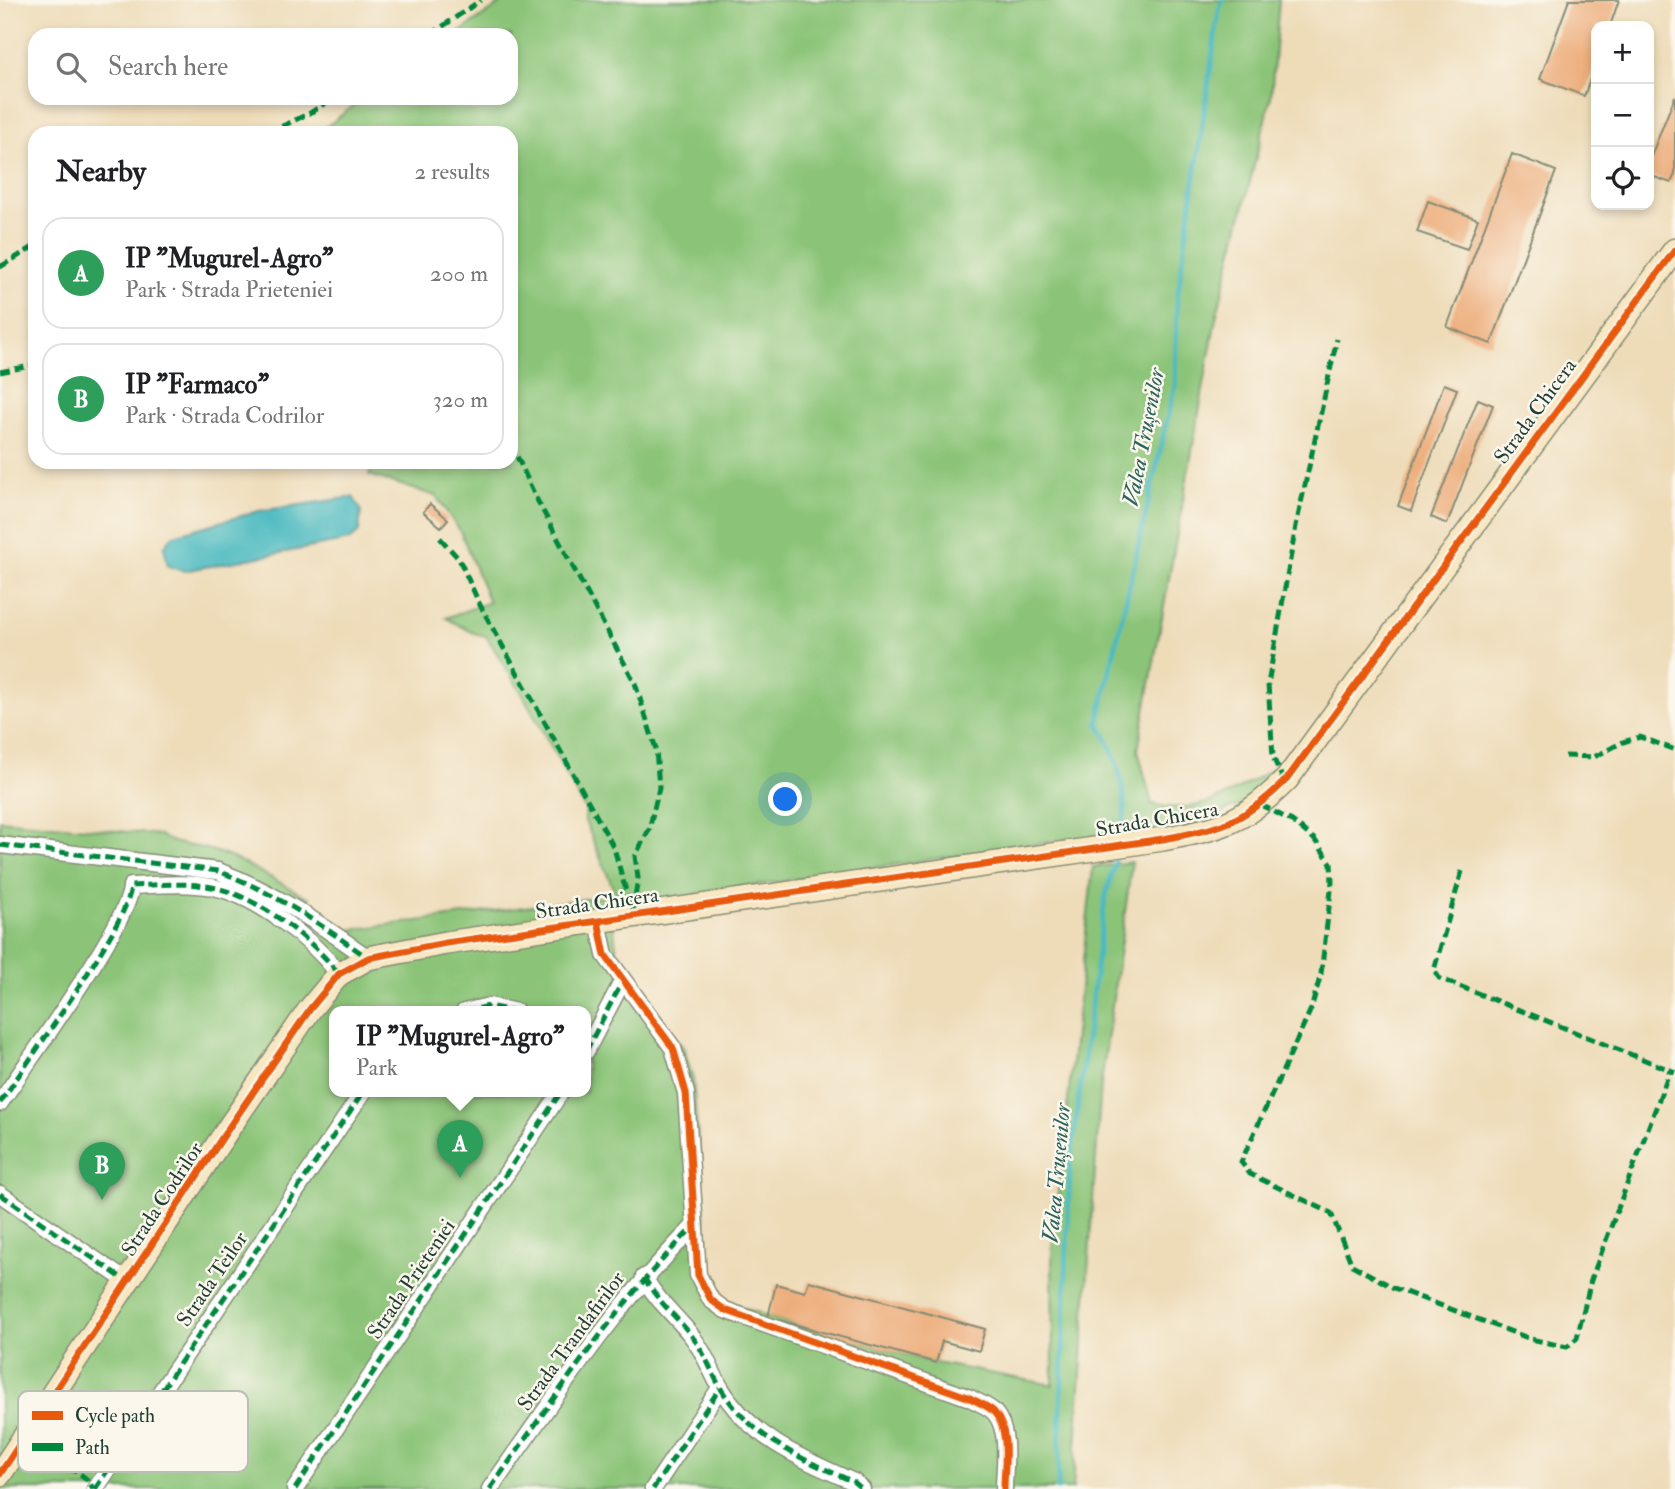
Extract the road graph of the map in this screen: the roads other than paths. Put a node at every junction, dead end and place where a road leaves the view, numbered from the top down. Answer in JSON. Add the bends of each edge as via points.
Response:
{"nodes":[{"id":1,"x":1675,"y":250,"type":"edge"},
{"id":2,"x":0,"y":845,"type":"edge"},
{"id":3,"x":598,"y":921,"type":"junction"},
{"id":4,"x":368,"y":958,"type":"junction"},
{"id":5,"x":339,"y":974,"type":"junction"},
{"id":6,"x":622,"y":982,"type":"junction"},
{"id":7,"x":591,"y":1032,"type":"edge"},
{"id":8,"x":360,"y":1097,"type":"edge"},
{"id":9,"x":558,"y":1097,"type":"edge"},
{"id":10,"x":0,"y":1103,"type":"edge"},
{"id":11,"x":0,"y":1194,"type":"edge"},
{"id":12,"x":694,"y":1226,"type":"junction"},
{"id":13,"x":644,"y":1277,"type":"junction"},
{"id":14,"x":129,"y":1283,"type":"junction"},
{"id":15,"x":720,"y":1388,"type":"junction"},
{"id":16,"x":56,"y":1391,"type":"edge"},
{"id":17,"x":161,"y":1391,"type":"edge"},
{"id":18,"x":18,"y":1447,"type":"edge"},
{"id":19,"x":106,"y":1472,"type":"edge"},
{"id":20,"x":0,"y":1474,"type":"edge"},
{"id":21,"x":854,"y":1487,"type":"edge"},
{"id":22,"x":95,"y":1489,"type":"edge"},
{"id":23,"x":295,"y":1489,"type":"edge"},
{"id":24,"x":490,"y":1489,"type":"edge"},
{"id":25,"x":653,"y":1489,"type":"edge"},
{"id":26,"x":1004,"y":1489,"type":"edge"}],
"edges":[{"from":1,"to":3,"type":"street","name":"Strada Chicera","via":[[1287,779],[1261,805],[1233,823],[1163,839]]},
{"from":2,"to":4,"type":"street","via":[[218,871],[307,914]]},
{"from":3,"to":4,"type":"street","name":"Strada Chicera"},
{"from":3,"to":6,"type":"street","via":[[605,955]]},
{"from":4,"to":5,"type":"street","name":"Strada Codrilor"},
{"from":5,"to":10,"type":"street","via":[[320,949],[237,894],[190,884],[131,886],[126,908],[107,941]]},
{"from":5,"to":14,"type":"street","name":"Strada Codrilor","via":[[230,1126]]},
{"from":6,"to":7,"type":"street"},
{"from":6,"to":12,"type":"street","via":[[661,1029],[681,1067]]},
{"from":8,"to":17,"type":"street","name":"Strada Teilor"},
{"from":9,"to":23,"type":"street","name":"Strada Prieteniei"},
{"from":11,"to":14,"type":"street"},
{"from":12,"to":13,"type":"street","name":"Strada Trandafirilor"},
{"from":12,"to":26,"type":"street","via":[[701,1286],[710,1300],[726,1310],[970,1398],[994,1412],[1005,1444]]},
{"from":13,"to":15,"type":"street","via":[[654,1298],[701,1349]]},
{"from":13,"to":24,"type":"street","name":"Strada Trandafirilor"},
{"from":14,"to":16,"type":"street","name":"Strada Codrilor"},
{"from":15,"to":21,"type":"street","via":[[750,1427]]},
{"from":15,"to":25,"type":"street"},
{"from":18,"to":20,"type":"street","name":"Strada Codrilor"},
{"from":19,"to":22,"type":"street","name":"Strada Teilor"}]}
